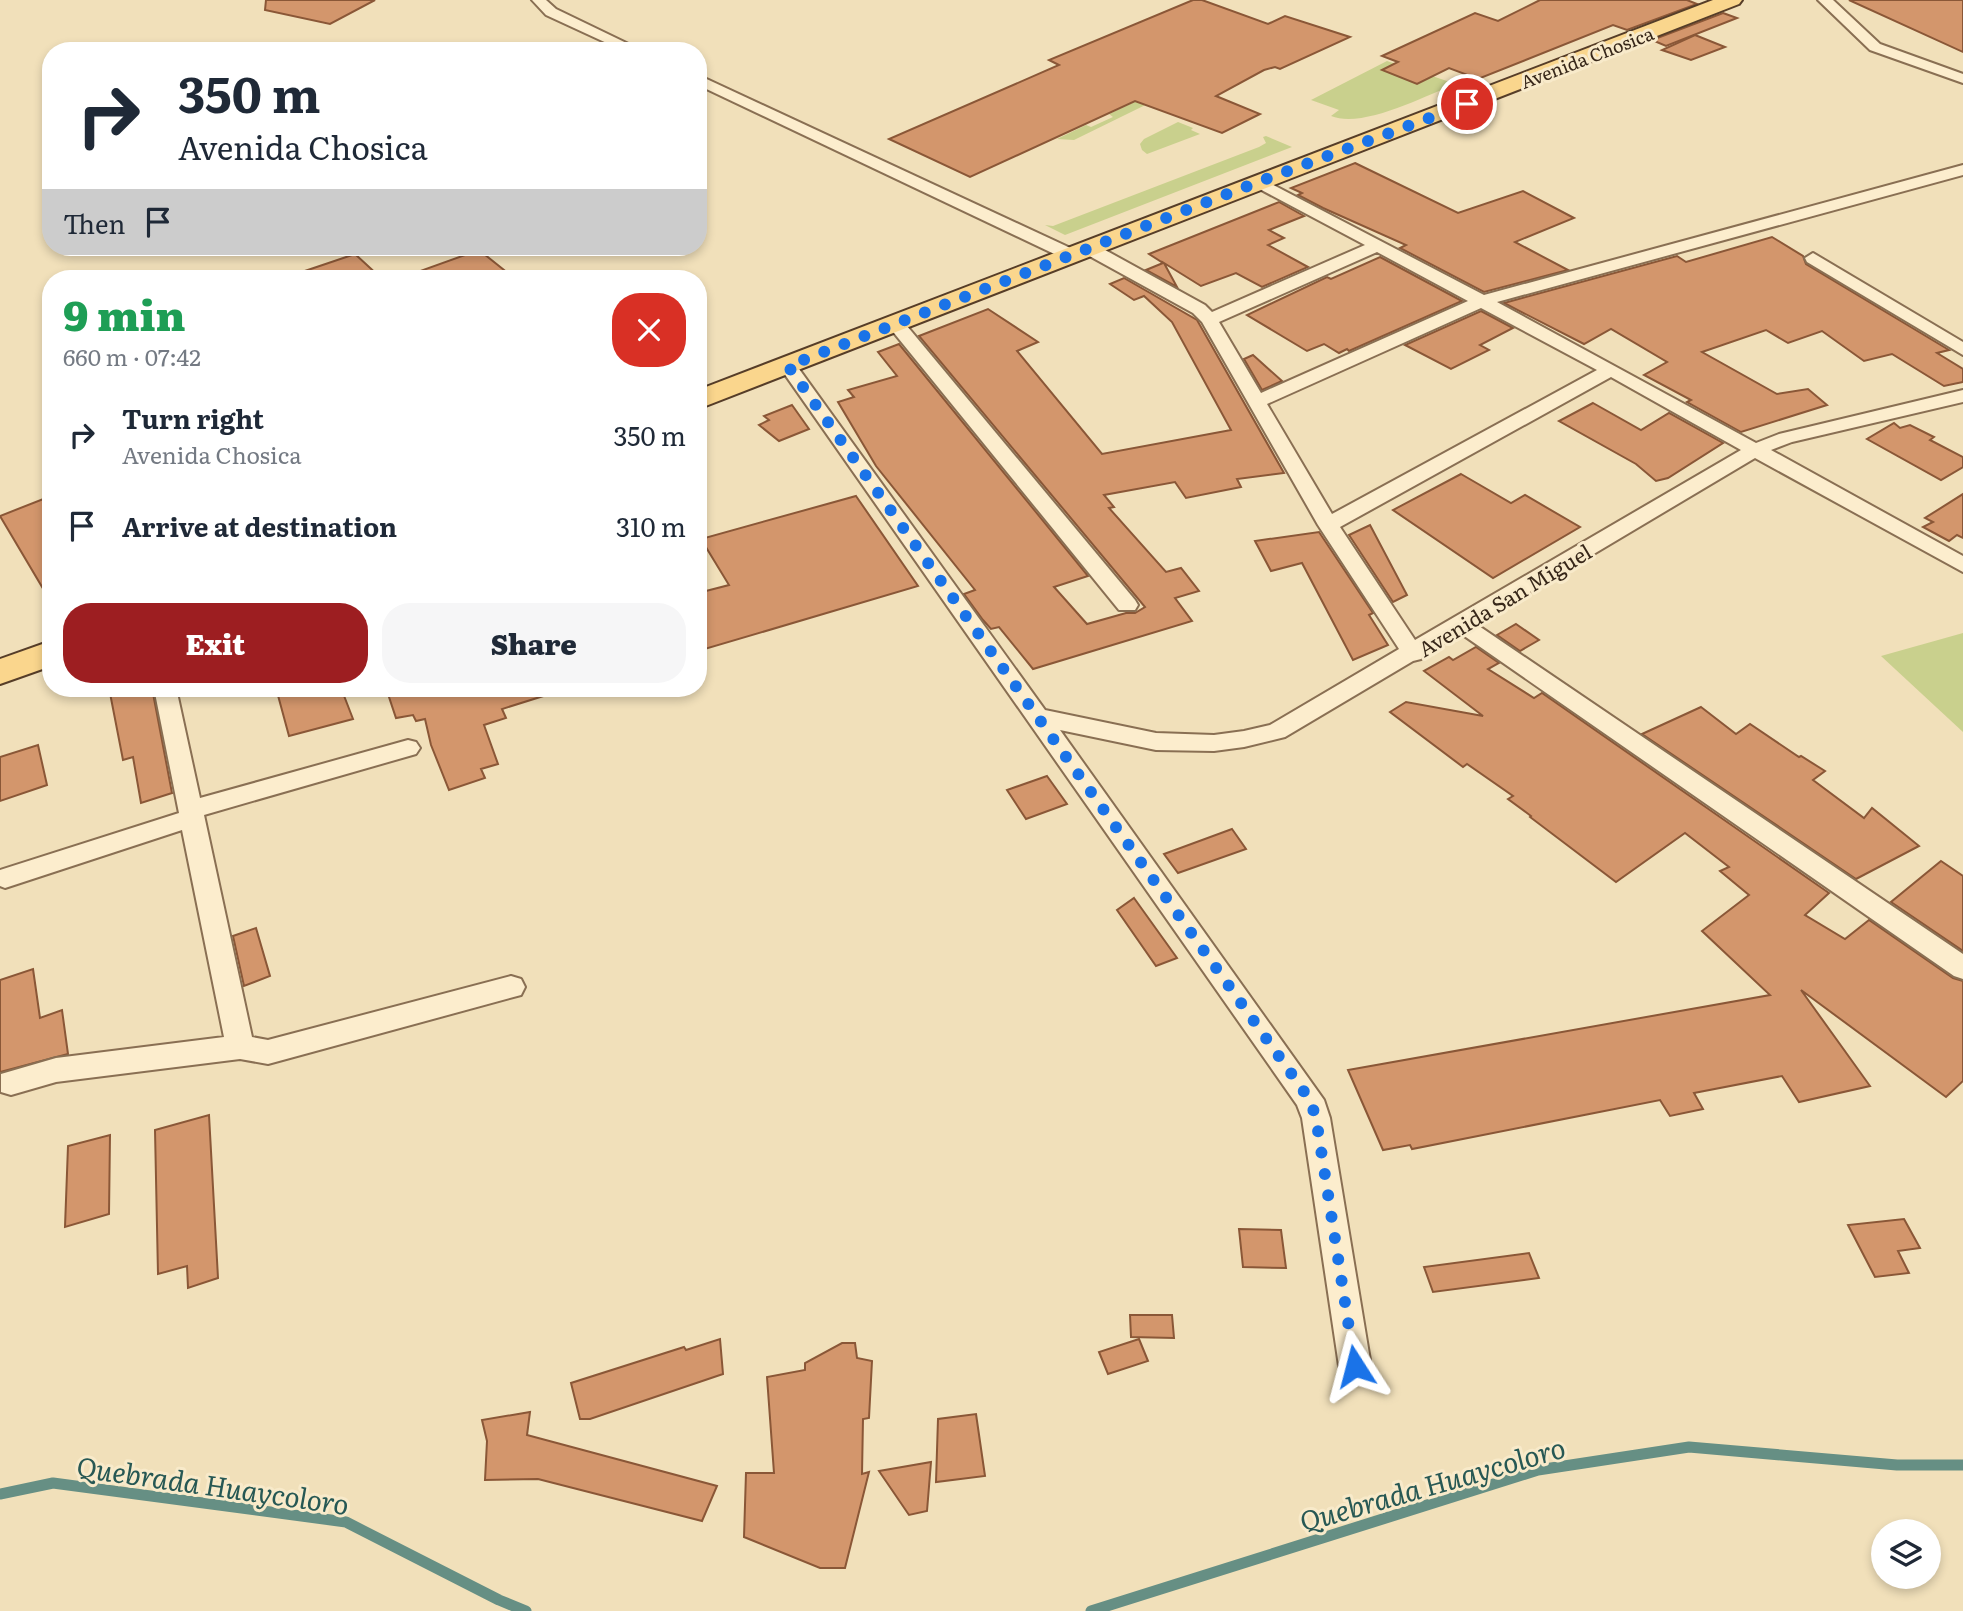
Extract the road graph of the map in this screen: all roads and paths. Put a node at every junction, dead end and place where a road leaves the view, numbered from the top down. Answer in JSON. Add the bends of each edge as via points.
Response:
{"nodes":[{"id":1,"x":539,"y":0,"type":"edge"},
{"id":2,"x":1732,"y":0,"type":"edge"},
{"id":3,"x":1825,"y":0,"type":"edge"},
{"id":4,"x":616,"y":42,"type":"edge"},
{"id":5,"x":1963,"y":79,"type":"edge"},
{"id":6,"x":707,"y":83,"type":"edge"},
{"id":7,"x":1963,"y":170,"type":"edge"},
{"id":8,"x":1258,"y":182,"type":"junction"},
{"id":9,"x":1377,"y":246,"type":"junction"},
{"id":10,"x":1082,"y":252,"type":"junction"},
{"id":11,"x":1813,"y":258,"type":"dead end"},
{"id":12,"x":1482,"y":301,"type":"junction"},
{"id":13,"x":1209,"y":320,"type":"junction"},
{"id":14,"x":896,"y":324,"type":"junction"},
{"id":15,"x":1963,"y":350,"type":"edge"},
{"id":16,"x":788,"y":366,"type":"junction"},
{"id":17,"x":1611,"y":370,"type":"junction"},
{"id":18,"x":1963,"y":396,"type":"edge"},
{"id":19,"x":707,"y":398,"type":"edge"},
{"id":20,"x":1939,"y":401,"type":"junction"},
{"id":21,"x":1257,"y":402,"type":"junction"},
{"id":22,"x":1963,"y":418,"type":"edge"},
{"id":23,"x":1757,"y":449,"type":"junction"},
{"id":24,"x":1328,"y":525,"type":"junction"},
{"id":25,"x":1963,"y":565,"type":"edge"},
{"id":26,"x":1127,"y":605,"type":"dead end"},
{"id":27,"x":1461,"y":624,"type":"junction"},
{"id":28,"x":1413,"y":654,"type":"junction"},
{"id":29,"x":42,"y":657,"type":"edge"},
{"id":30,"x":0,"y":673,"type":"edge"},
{"id":31,"x":167,"y":697,"type":"edge"},
{"id":32,"x":1036,"y":716,"type":"junction"},
{"id":33,"x":408,"y":748,"type":"dead end"},
{"id":34,"x":192,"y":814,"type":"junction"},
{"id":35,"x":5,"y":878,"type":"dead end"},
{"id":36,"x":1963,"y":968,"type":"edge"},
{"id":37,"x":511,"y":987,"type":"dead end"},
{"id":38,"x":240,"y":1047,"type":"junction"},
{"id":39,"x":10,"y":1083,"type":"dead end"},
{"id":40,"x":1355,"y":1366,"type":"dead end"}],
"edges":[{"from":1,"to":4,"type":"street","via":[[551,12]]},
{"from":2,"to":8,"type":"main road","name":"Avenida Chosica"},
{"from":3,"to":5,"type":"street","via":[[1875,47]]},
{"from":6,"to":10,"type":"street"},
{"from":7,"to":12,"type":"street"},
{"from":8,"to":9,"type":"street"},
{"from":8,"to":10,"type":"main road","name":"Avenida Chosica"},
{"from":9,"to":12,"type":"street"},
{"from":9,"to":13,"type":"street"},
{"from":10,"to":13,"type":"street","via":[[1199,309]]},
{"from":10,"to":14,"type":"main road","name":"Avenida Chosica"},
{"from":11,"to":15,"type":"street"},
{"from":12,"to":17,"type":"street"},
{"from":12,"to":21,"type":"street"},
{"from":13,"to":21,"type":"street"},
{"from":14,"to":16,"type":"main road","name":"Avenida Chosica"},
{"from":14,"to":26,"type":"street"},
{"from":16,"to":19,"type":"main road","name":"Avenida Chosica"},
{"from":16,"to":32,"type":"street"},
{"from":17,"to":23,"type":"street"},
{"from":17,"to":24,"type":"street"},
{"from":18,"to":20,"type":"street","name":"Avenida San Miguel"},
{"from":20,"to":22,"type":"street"},
{"from":20,"to":23,"type":"street","name":"Avenida San Miguel"},
{"from":21,"to":24,"type":"street"},
{"from":23,"to":25,"type":"street"},
{"from":23,"to":27,"type":"street","name":"Avenida San Miguel"},
{"from":24,"to":28,"type":"street"},
{"from":27,"to":28,"type":"street","name":"Avenida San Miguel"},
{"from":27,"to":36,"type":"street"},
{"from":28,"to":32,"type":"street","name":"Avenida San Miguel","via":[[1278,731],[1256,738],[1190,745],[1143,742]]},
{"from":29,"to":30,"type":"main road"},
{"from":31,"to":34,"type":"street"},
{"from":32,"to":40,"type":"street","via":[[1310,1100]]},
{"from":33,"to":34,"type":"street"},
{"from":34,"to":35,"type":"street"},
{"from":34,"to":38,"type":"street"},
{"from":37,"to":38,"type":"street","via":[[268,1052]]},
{"from":38,"to":39,"type":"street","via":[[56,1070]]}]}
